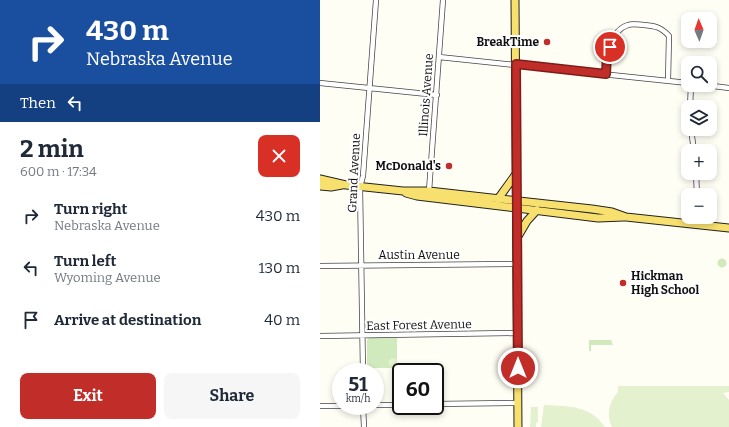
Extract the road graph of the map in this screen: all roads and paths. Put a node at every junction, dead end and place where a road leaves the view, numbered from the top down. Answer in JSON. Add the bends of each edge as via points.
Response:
{"nodes":[{"id":1,"x":376,"y":0,"type":"edge"},
{"id":2,"x":443,"y":0,"type":"edge"},
{"id":3,"x":515,"y":0,"type":"edge"},
{"id":4,"x":439,"y":57,"type":"junction"},
{"id":5,"x":516,"y":64,"type":"junction"},
{"id":6,"x":606,"y":74,"type":"junction"},
{"id":7,"x":668,"y":81,"type":"junction"},
{"id":8,"x":681,"y":82,"type":"edge"},
{"id":9,"x":320,"y":83,"type":"edge"},
{"id":10,"x":717,"y":86,"type":"edge"},
{"id":11,"x":369,"y":88,"type":"junction"},
{"id":12,"x":729,"y":88,"type":"edge"},
{"id":13,"x":437,"y":95,"type":"junction"},
{"id":14,"x":516,"y":174,"type":"junction"},
{"id":15,"x":320,"y":178,"type":"edge"},
{"id":16,"x":343,"y":185,"type":"junction"},
{"id":17,"x":320,"y":186,"type":"edge"},
{"id":18,"x":360,"y":187,"type":"junction"},
{"id":19,"x":403,"y":191,"type":"junction"},
{"id":20,"x":429,"y":191,"type":"junction"},
{"id":21,"x":498,"y":199,"type":"junction"},
{"id":22,"x":516,"y":204,"type":"junction"},
{"id":23,"x":537,"y":210,"type":"junction"},
{"id":24,"x":626,"y":217,"type":"junction"},
{"id":25,"x":681,"y":220,"type":"edge"},
{"id":26,"x":710,"y":224,"type":"edge"},
{"id":27,"x":729,"y":228,"type":"edge"},
{"id":28,"x":517,"y":238,"type":"junction"},
{"id":29,"x":518,"y":264,"type":"junction"},
{"id":30,"x":362,"y":265,"type":"junction"},
{"id":31,"x":320,"y":266,"type":"edge"},
{"id":32,"x":518,"y":333,"type":"junction"},
{"id":33,"x":320,"y":336,"type":"edge"},
{"id":34,"x":363,"y":336,"type":"junction"},
{"id":35,"x":363,"y":363,"type":"edge"},
{"id":36,"x":518,"y":403,"type":"junction"},
{"id":37,"x":444,"y":404,"type":"edge"},
{"id":38,"x":320,"y":406,"type":"edge"},
{"id":39,"x":332,"y":406,"type":"edge"},
{"id":40,"x":363,"y":415,"type":"edge"},
{"id":41,"x":364,"y":427,"type":"edge"},
{"id":42,"x":518,"y":427,"type":"edge"}],
"edges":[{"from":1,"to":11,"type":"street","name":"Grand Avenue"},
{"from":2,"to":4,"type":"street","name":"Illinois Avenue"},
{"from":3,"to":5,"type":"main road"},
{"from":4,"to":5,"type":"street"},
{"from":4,"to":13,"type":"street","name":"Illinois Avenue"},
{"from":5,"to":6,"type":"street"},
{"from":5,"to":14,"type":"main road"},
{"from":6,"to":7,"type":"street"},
{"from":6,"to":7,"type":"street","via":[[607,54],[621,28],[630,24],[655,26],[663,29],[669,36]]},
{"from":7,"to":8,"type":"street"},
{"from":9,"to":11,"type":"street"},
{"from":10,"to":12,"type":"street"},
{"from":11,"to":13,"type":"street"},
{"from":11,"to":18,"type":"street","name":"Grand Avenue"},
{"from":13,"to":20,"type":"street","name":"Illinois Avenue"},
{"from":14,"to":21,"type":"main road"},
{"from":14,"to":22,"type":"main road"},
{"from":15,"to":16,"type":"main road"},
{"from":16,"to":17,"type":"main road"},
{"from":16,"to":18,"type":"main road"},
{"from":18,"to":19,"type":"main road"},
{"from":18,"to":30,"type":"street","name":"Grand Avenue"},
{"from":19,"to":20,"type":"main road"},
{"from":19,"to":22,"type":"main road","via":[[417,196]]},
{"from":20,"to":21,"type":"main road"},
{"from":21,"to":22,"type":"main road"},
{"from":22,"to":23,"type":"main road"},
{"from":22,"to":24,"type":"main road","via":[[612,212]]},
{"from":22,"to":28,"type":"main road"},
{"from":23,"to":24,"type":"main road","via":[[598,218]]},
{"from":23,"to":28,"type":"main road"},
{"from":24,"to":25,"type":"main road"},
{"from":26,"to":27,"type":"main road"},
{"from":28,"to":29,"type":"main road"},
{"from":29,"to":30,"type":"street","name":"Austin Avenue"},
{"from":29,"to":32,"type":"main road"},
{"from":30,"to":31,"type":"street","name":"Austin Avenue"},
{"from":30,"to":34,"type":"street","name":"Grand Avenue"},
{"from":32,"to":34,"type":"street","name":"East Forest Avenue"},
{"from":32,"to":36,"type":"main road"},
{"from":33,"to":34,"type":"street","name":"East Forest Avenue"},
{"from":34,"to":35,"type":"street","name":"Grand Avenue"},
{"from":36,"to":37,"type":"street"},
{"from":36,"to":42,"type":"main road"},
{"from":38,"to":39,"type":"street"},
{"from":40,"to":41,"type":"street"}]}
